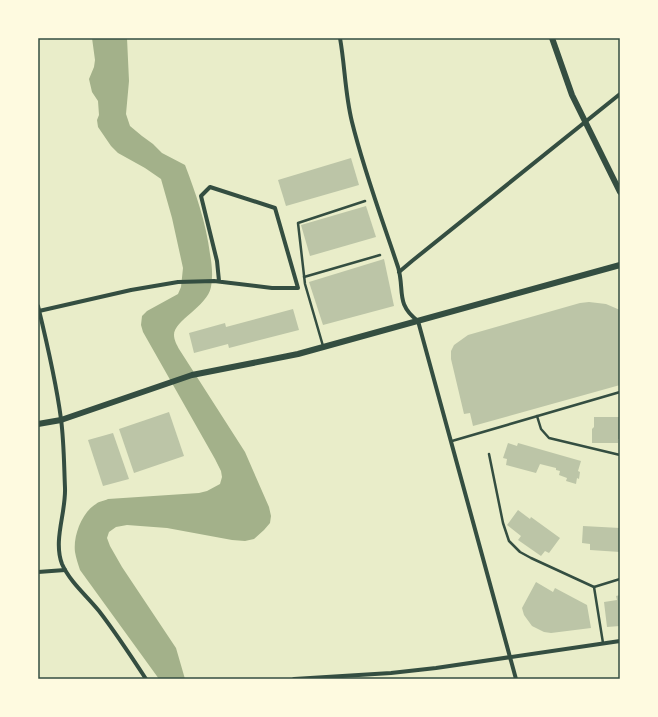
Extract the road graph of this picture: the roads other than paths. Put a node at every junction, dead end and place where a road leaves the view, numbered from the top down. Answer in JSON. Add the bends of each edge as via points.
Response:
{"nodes":[{"id":1,"x":340,"y":38,"type":"edge"},
{"id":2,"x":552,"y":38,"type":"edge"},
{"id":3,"x":620,"y":94,"type":"edge"},
{"id":4,"x":584,"y":121,"type":"junction"},
{"id":5,"x":620,"y":192,"type":"edge"},
{"id":6,"x":365,"y":201,"type":"dead end"},
{"id":7,"x":380,"y":255,"type":"dead end"},
{"id":8,"x":620,"y":265,"type":"edge"},
{"id":9,"x":399,"y":272,"type":"junction"},
{"id":10,"x":304,"y":277,"type":"junction"},
{"id":11,"x":219,"y":281,"type":"junction"},
{"id":12,"x":38,"y":306,"type":"edge"},
{"id":13,"x":39,"y":311,"type":"junction"},
{"id":14,"x":418,"y":321,"type":"junction"},
{"id":15,"x":324,"y":347,"type":"junction"},
{"id":16,"x":620,"y":392,"type":"edge"},
{"id":17,"x":537,"y":416,"type":"junction"},
{"id":18,"x":61,"y":420,"type":"junction"},
{"id":19,"x":38,"y":424,"type":"edge"},
{"id":20,"x":452,"y":441,"type":"junction"},
{"id":21,"x":489,"y":454,"type":"dead end"},
{"id":22,"x":620,"y":455,"type":"edge"},
{"id":23,"x":65,"y":570,"type":"junction"},
{"id":24,"x":38,"y":572,"type":"edge"},
{"id":25,"x":620,"y":579,"type":"edge"},
{"id":26,"x":594,"y":587,"type":"junction"},
{"id":27,"x":620,"y":641,"type":"edge"},
{"id":28,"x":603,"y":643,"type":"junction"},
{"id":29,"x":511,"y":658,"type":"junction"},
{"id":30,"x":146,"y":679,"type":"edge"},
{"id":31,"x":294,"y":679,"type":"edge"},
{"id":32,"x":516,"y":679,"type":"edge"}],
"edges":[{"from":1,"to":9,"type":"street","via":[[352,122]]},
{"from":2,"to":4,"type":"street"},
{"from":3,"to":4,"type":"street"},
{"from":4,"to":5,"type":"street"},
{"from":4,"to":9,"type":"street"},
{"from":6,"to":10,"type":"lane","via":[[298,223]]},
{"from":7,"to":10,"type":"lane"},
{"from":8,"to":14,"type":"street"},
{"from":9,"to":14,"type":"street","via":[[403,305],[409,315]]},
{"from":10,"to":15,"type":"lane"},
{"from":11,"to":11,"type":"street","via":[[272,288],[298,288],[275,208],[210,187],[202,196]]},
{"from":11,"to":13,"type":"street","via":[[178,282]]},
{"from":12,"to":13,"type":"street"},
{"from":13,"to":18,"type":"street","via":[[47,340]]},
{"from":14,"to":15,"type":"street"},
{"from":14,"to":20,"type":"street"},
{"from":15,"to":18,"type":"street","via":[[192,375]]},
{"from":16,"to":17,"type":"lane"},
{"from":17,"to":20,"type":"lane"},
{"from":17,"to":22,"type":"lane","via":[[541,429],[549,438]]},
{"from":18,"to":19,"type":"street"},
{"from":18,"to":23,"type":"street","via":[[65,504],[59,541]]},
{"from":20,"to":29,"type":"street"},
{"from":21,"to":26,"type":"lane","via":[[503,524],[510,542],[531,558]]},
{"from":23,"to":24,"type":"street"},
{"from":23,"to":30,"type":"street","via":[[109,624]]},
{"from":25,"to":26,"type":"lane"},
{"from":26,"to":28,"type":"lane"},
{"from":27,"to":28,"type":"street"},
{"from":28,"to":29,"type":"street"},
{"from":29,"to":31,"type":"street","via":[[428,669]]},
{"from":29,"to":32,"type":"street"}]}
